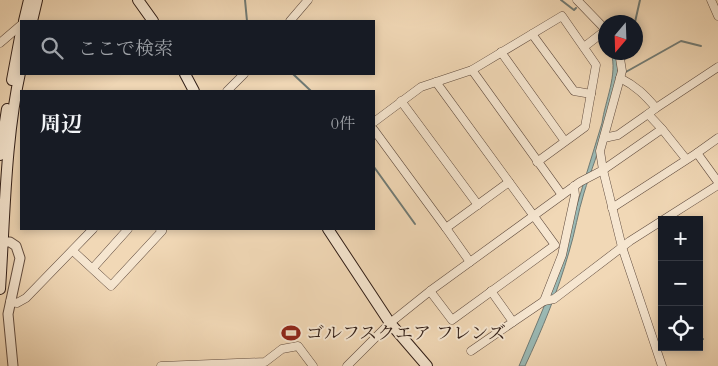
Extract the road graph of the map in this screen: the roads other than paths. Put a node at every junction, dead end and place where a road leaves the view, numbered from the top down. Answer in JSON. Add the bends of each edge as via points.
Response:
{"nodes":[{"id":1,"x":29,"y":0,"type":"edge"},
{"id":2,"x":37,"y":0,"type":"edge"},
{"id":3,"x":138,"y":0,"type":"edge"},
{"id":4,"x":308,"y":0,"type":"edge"},
{"id":5,"x":577,"y":0,"type":"edge"},
{"id":6,"x":712,"y":0,"type":"edge"},
{"id":7,"x":718,"y":16,"type":"edge"},
{"id":8,"x":24,"y":20,"type":"edge"},
{"id":9,"x":32,"y":20,"type":"edge"},
{"id":10,"x":152,"y":20,"type":"edge"},
{"id":11,"x":291,"y":20,"type":"edge"},
{"id":12,"x":598,"y":22,"type":"edge"},
{"id":13,"x":20,"y":26,"type":"edge"},
{"id":14,"x":532,"y":34,"type":"junction"},
{"id":15,"x":598,"y":36,"type":"edge"},
{"id":16,"x":20,"y":38,"type":"edge"},
{"id":17,"x":0,"y":43,"type":"edge"},
{"id":18,"x":584,"y":47,"type":"junction"},
{"id":19,"x":501,"y":52,"type":"junction"},
{"id":20,"x":621,"y":60,"type":"edge"},
{"id":21,"x":718,"y":67,"type":"edge"},
{"id":22,"x":472,"y":70,"type":"junction"},
{"id":23,"x":20,"y":73,"type":"edge"},
{"id":24,"x":186,"y":75,"type":"edge"},
{"id":25,"x":243,"y":75,"type":"edge"},
{"id":26,"x":620,"y":78,"type":"junction"},
{"id":27,"x":436,"y":82,"type":"junction"},
{"id":28,"x":193,"y":90,"type":"edge"},
{"id":29,"x":228,"y":90,"type":"edge"},
{"id":30,"x":591,"y":94,"type":"junction"},
{"id":31,"x":401,"y":101,"type":"junction"},
{"id":32,"x":656,"y":108,"type":"junction"},
{"id":33,"x":648,"y":114,"type":"junction"},
{"id":34,"x":375,"y":121,"type":"edge"},
{"id":35,"x":662,"y":129,"type":"junction"},
{"id":36,"x":375,"y":131,"type":"edge"},
{"id":37,"x":604,"y":138,"type":"junction"},
{"id":38,"x":718,"y":138,"type":"edge"},
{"id":39,"x":564,"y":140,"type":"junction"},
{"id":40,"x":697,"y":153,"type":"junction"},
{"id":41,"x":0,"y":155,"type":"edge"},
{"id":42,"x":686,"y":159,"type":"junction"},
{"id":43,"x":537,"y":162,"type":"junction"},
{"id":44,"x":603,"y":170,"type":"junction"},
{"id":45,"x":509,"y":182,"type":"junction"},
{"id":46,"x":718,"y":184,"type":"edge"},
{"id":47,"x":574,"y":186,"type":"junction"},
{"id":48,"x":562,"y":195,"type":"junction"},
{"id":49,"x":478,"y":204,"type":"junction"},
{"id":50,"x":612,"y":208,"type":"junction"},
{"id":51,"x":534,"y":215,"type":"junction"},
{"id":52,"x":446,"y":228,"type":"junction"},
{"id":53,"x":92,"y":230,"type":"edge"},
{"id":54,"x":127,"y":230,"type":"edge"},
{"id":55,"x":161,"y":230,"type":"edge"},
{"id":56,"x":329,"y":230,"type":"edge"},
{"id":57,"x":2,"y":242,"type":"edge"},
{"id":58,"x":622,"y":247,"type":"junction"},
{"id":59,"x":72,"y":251,"type":"junction"},
{"id":60,"x":470,"y":262,"type":"junction"},
{"id":61,"x":93,"y":268,"type":"junction"},
{"id":62,"x":0,"y":289,"type":"edge"},
{"id":63,"x":430,"y":291,"type":"junction"},
{"id":64,"x":491,"y":291,"type":"junction"},
{"id":65,"x":548,"y":300,"type":"junction"},
{"id":66,"x":10,"y":302,"type":"junction"},
{"id":67,"x":390,"y":322,"type":"junction"},
{"id":68,"x":513,"y":322,"type":"junction"},
{"id":69,"x":471,"y":351,"type":"dead end"},
{"id":70,"x":12,"y":366,"type":"edge"},
{"id":71,"x":161,"y":366,"type":"edge"},
{"id":72,"x":313,"y":366,"type":"edge"},
{"id":73,"x":347,"y":366,"type":"edge"},
{"id":74,"x":427,"y":366,"type":"edge"},
{"id":75,"x":662,"y":366,"type":"edge"}],
"edges":[{"from":1,"to":8,"type":"main road"},
{"from":2,"to":9,"type":"main road"},
{"from":3,"to":10,"type":"main road"},
{"from":4,"to":11,"type":"street"},
{"from":5,"to":12,"type":"street"},
{"from":6,"to":7,"type":"street"},
{"from":13,"to":17,"type":"street"},
{"from":14,"to":18,"type":"street","via":[[562,16]]},
{"from":14,"to":19,"type":"street"},
{"from":14,"to":30,"type":"street","via":[[574,91]]},
{"from":15,"to":18,"type":"street"},
{"from":16,"to":41,"type":"main road"},
{"from":18,"to":30,"type":"street","via":[[596,65]]},
{"from":19,"to":22,"type":"street"},
{"from":19,"to":39,"type":"street"},
{"from":20,"to":26,"type":"street"},
{"from":21,"to":32,"type":"street"},
{"from":22,"to":27,"type":"street"},
{"from":22,"to":43,"type":"street"},
{"from":23,"to":57,"type":"main road","via":[[5,182]]},
{"from":24,"to":28,"type":"main road"},
{"from":25,"to":29,"type":"street"},
{"from":26,"to":32,"type":"street","via":[[636,86]]},
{"from":26,"to":37,"type":"street"},
{"from":27,"to":31,"type":"street","via":[[420,87]]},
{"from":27,"to":45,"type":"street"},
{"from":30,"to":39,"type":"street","via":[[585,127]]},
{"from":31,"to":34,"type":"street"},
{"from":31,"to":49,"type":"street"},
{"from":32,"to":33,"type":"street"},
{"from":33,"to":35,"type":"street"},
{"from":33,"to":37,"type":"street","via":[[618,135]]},
{"from":35,"to":42,"type":"street"},
{"from":35,"to":44,"type":"street"},
{"from":36,"to":52,"type":"street"},
{"from":37,"to":44,"type":"street","via":[[600,151]]},
{"from":38,"to":40,"type":"street"},
{"from":39,"to":43,"type":"street"},
{"from":40,"to":42,"type":"street"},
{"from":40,"to":46,"type":"street"},
{"from":42,"to":50,"type":"street"},
{"from":43,"to":48,"type":"street"},
{"from":44,"to":47,"type":"street"},
{"from":44,"to":50,"type":"street"},
{"from":45,"to":49,"type":"street"},
{"from":45,"to":51,"type":"street"},
{"from":46,"to":58,"type":"street"},
{"from":47,"to":48,"type":"street"},
{"from":47,"to":65,"type":"street","via":[[575,196],[562,255]]},
{"from":48,"to":51,"type":"street"},
{"from":49,"to":52,"type":"street"},
{"from":50,"to":58,"type":"street"},
{"from":51,"to":60,"type":"street"},
{"from":51,"to":64,"type":"street","via":[[555,245]]},
{"from":52,"to":60,"type":"street"},
{"from":53,"to":59,"type":"street"},
{"from":54,"to":61,"type":"street"},
{"from":55,"to":61,"type":"street","via":[[111,286]]},
{"from":56,"to":67,"type":"main road"},
{"from":57,"to":62,"type":"main road"},
{"from":57,"to":66,"type":"street","via":[[16,246],[20,258]]},
{"from":58,"to":65,"type":"street"},
{"from":58,"to":75,"type":"street"},
{"from":59,"to":61,"type":"street"},
{"from":59,"to":66,"type":"street","via":[[26,298]]},
{"from":60,"to":63,"type":"street"},
{"from":63,"to":64,"type":"street","via":[[452,320]]},
{"from":63,"to":67,"type":"street"},
{"from":64,"to":68,"type":"street"},
{"from":65,"to":68,"type":"street"},
{"from":66,"to":70,"type":"street"},
{"from":67,"to":73,"type":"street"},
{"from":67,"to":74,"type":"main road"},
{"from":68,"to":69,"type":"street"},
{"from":71,"to":72,"type":"street","via":[[265,362],[282,349],[298,346]]}]}
